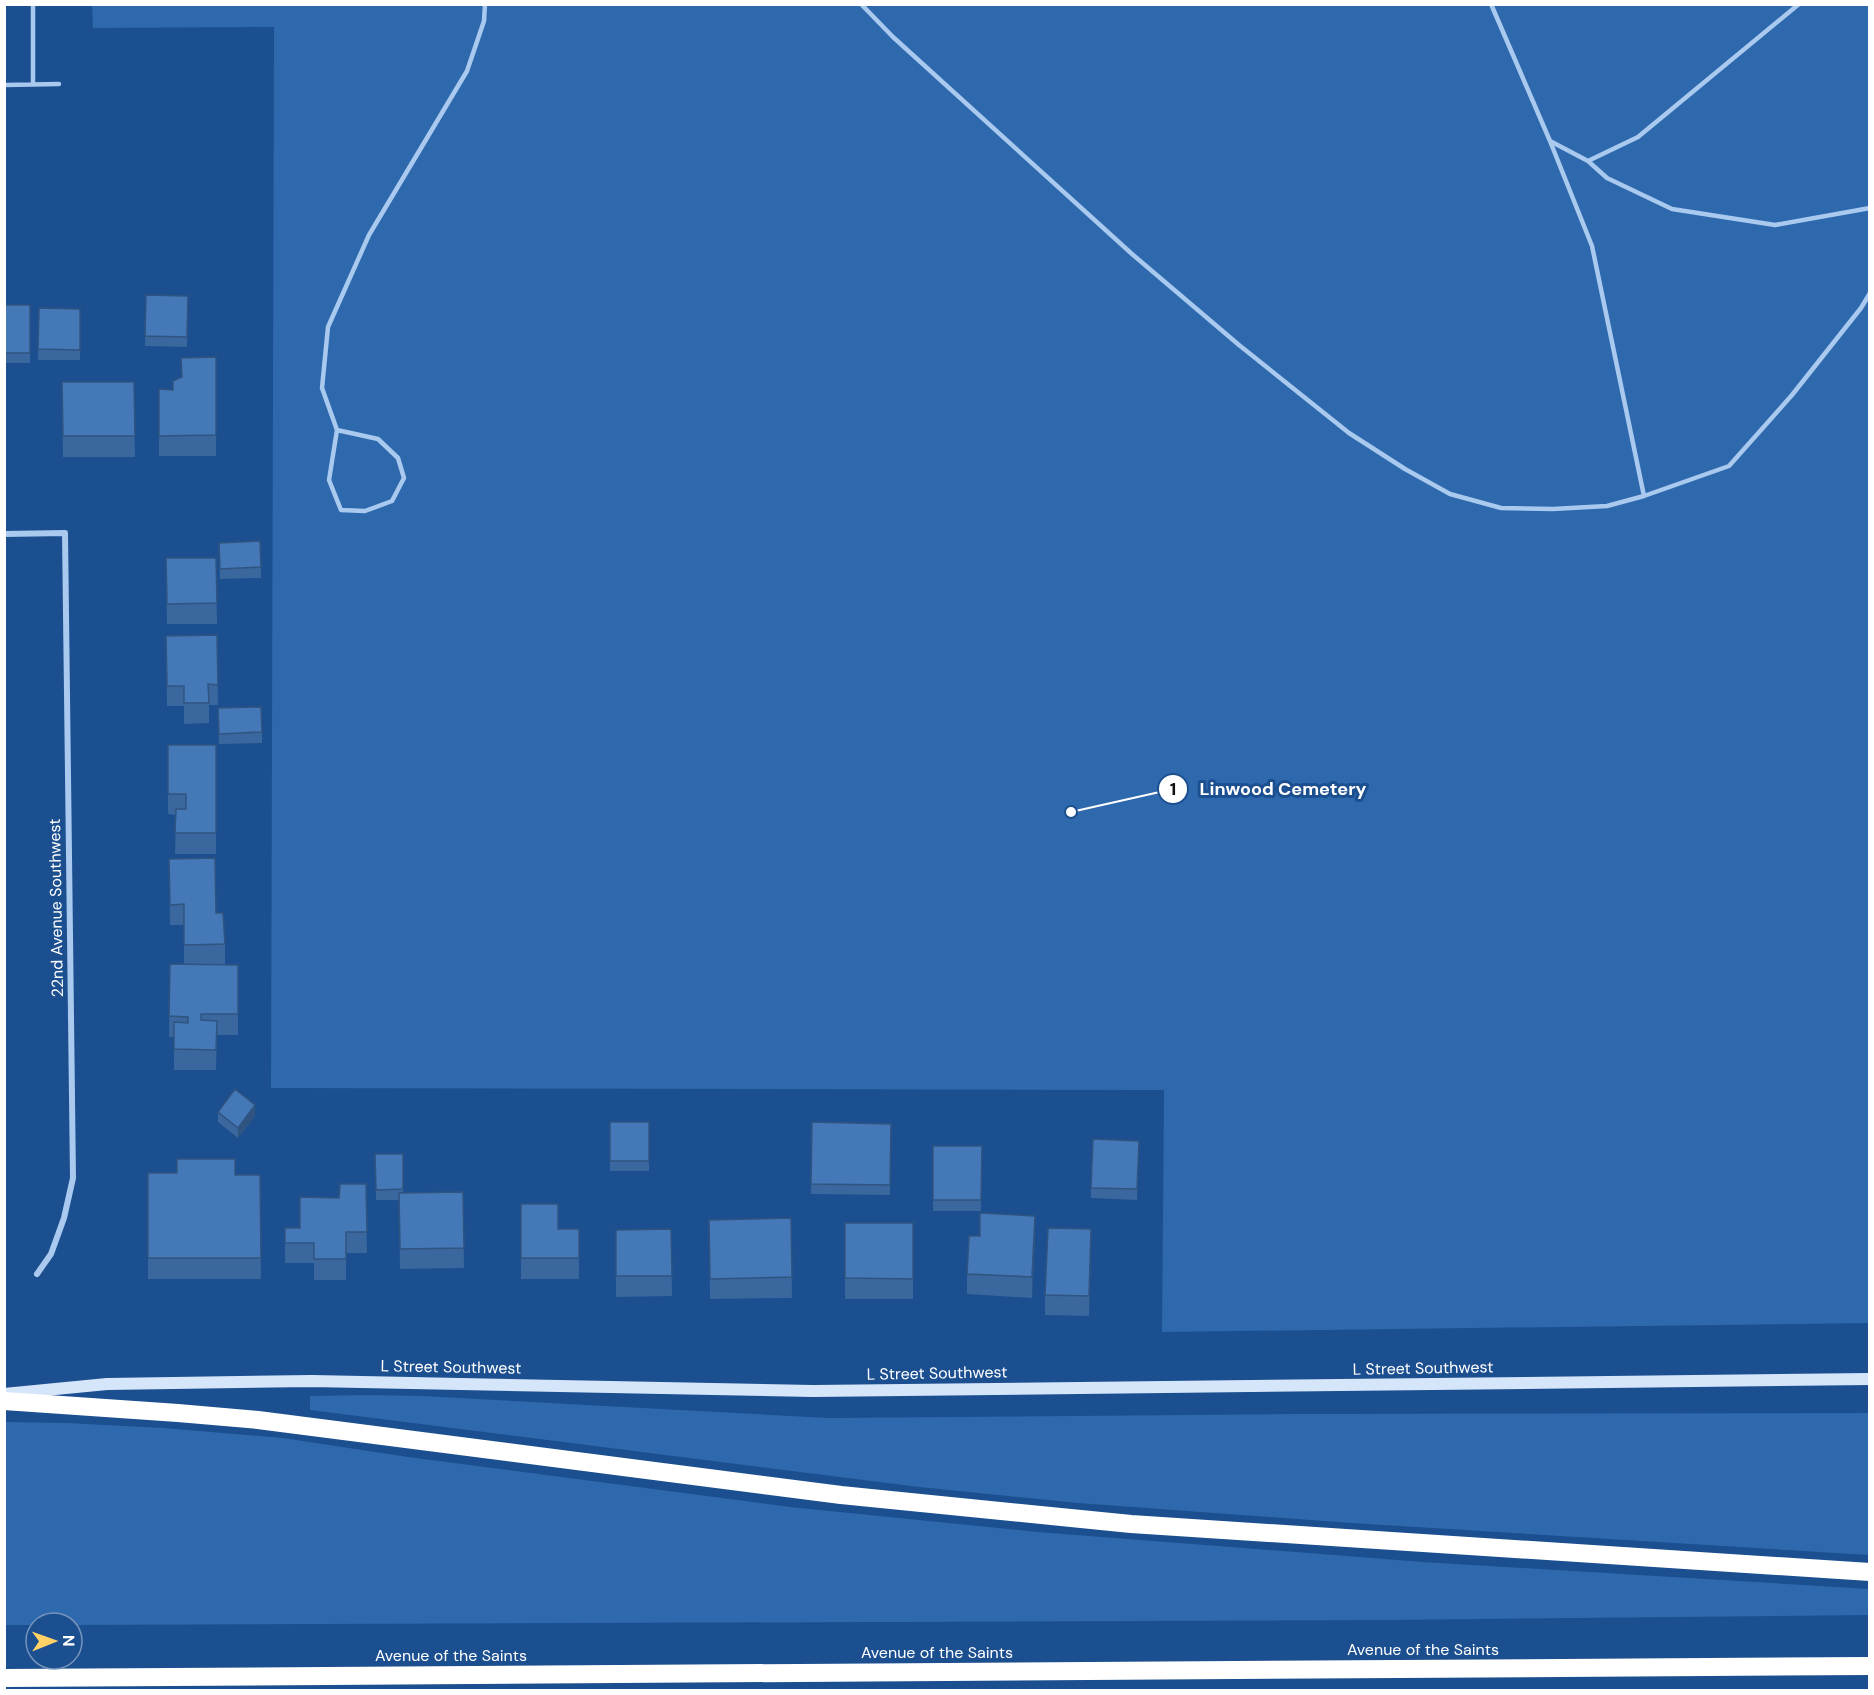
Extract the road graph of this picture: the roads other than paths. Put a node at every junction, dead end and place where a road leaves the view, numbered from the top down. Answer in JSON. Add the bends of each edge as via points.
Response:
{"nodes":[{"id":1,"x":33,"y":4,"type":"edge"},
{"id":2,"x":485,"y":4,"type":"edge"},
{"id":3,"x":861,"y":4,"type":"edge"},
{"id":4,"x":1491,"y":4,"type":"edge"},
{"id":5,"x":1799,"y":4,"type":"edge"},
{"id":6,"x":33,"y":84,"type":"junction"},
{"id":7,"x":59,"y":84,"type":"dead end"},
{"id":8,"x":4,"y":85,"type":"edge"},
{"id":9,"x":1550,"y":141,"type":"junction"},
{"id":10,"x":1588,"y":161,"type":"junction"},
{"id":11,"x":1869,"y":208,"type":"edge"},
{"id":12,"x":1869,"y":293,"type":"edge"},
{"id":13,"x":337,"y":430,"type":"junction"},
{"id":14,"x":1644,"y":496,"type":"junction"},
{"id":15,"x":4,"y":534,"type":"edge"},
{"id":16,"x":37,"y":1274,"type":"dead end"},
{"id":17,"x":1869,"y":1379,"type":"edge"},
{"id":18,"x":4,"y":1394,"type":"edge"},
{"id":19,"x":4,"y":1401,"type":"edge"},
{"id":20,"x":1869,"y":1572,"type":"edge"},
{"id":21,"x":1869,"y":1666,"type":"edge"},
{"id":22,"x":4,"y":1677,"type":"edge"}],
"edges":[{"from":1,"to":6,"type":"lane"},
{"from":2,"to":13,"type":"lane","via":[[484,21],[466,71],[369,235],[328,327],[322,388]]},
{"from":3,"to":14,"type":"lane","via":[[1132,254],[1349,433],[1405,470],[1450,494],[1501,508],[1607,506]]},
{"from":4,"to":9,"type":"lane"},
{"from":5,"to":10,"type":"lane","via":[[1638,137]]},
{"from":6,"to":7,"type":"lane"},
{"from":6,"to":8,"type":"lane"},
{"from":9,"to":10,"type":"lane"},
{"from":9,"to":14,"type":"lane","via":[[1592,246]]},
{"from":10,"to":11,"type":"lane","via":[[1607,178],[1672,209],[1775,225]]},
{"from":12,"to":14,"type":"lane","via":[[1792,395],[1729,466]]},
{"from":13,"to":13,"type":"lane","via":[[329,480],[341,510],[365,511],[392,501],[404,478],[398,458],[378,440]]},
{"from":15,"to":16,"type":"street","name":"22nd Avenue Southwest","via":[[65,534],[73,1178],[51,1254]]},
{"from":17,"to":18,"type":"street","name":"L Street Southwest","via":[[813,1391],[312,1381],[107,1384]]},
{"from":19,"to":20,"type":"highway","via":[[258,1420],[841,1495],[1131,1524]]},
{"from":21,"to":22,"type":"highway","name":"Avenue of the Saints"}]}
